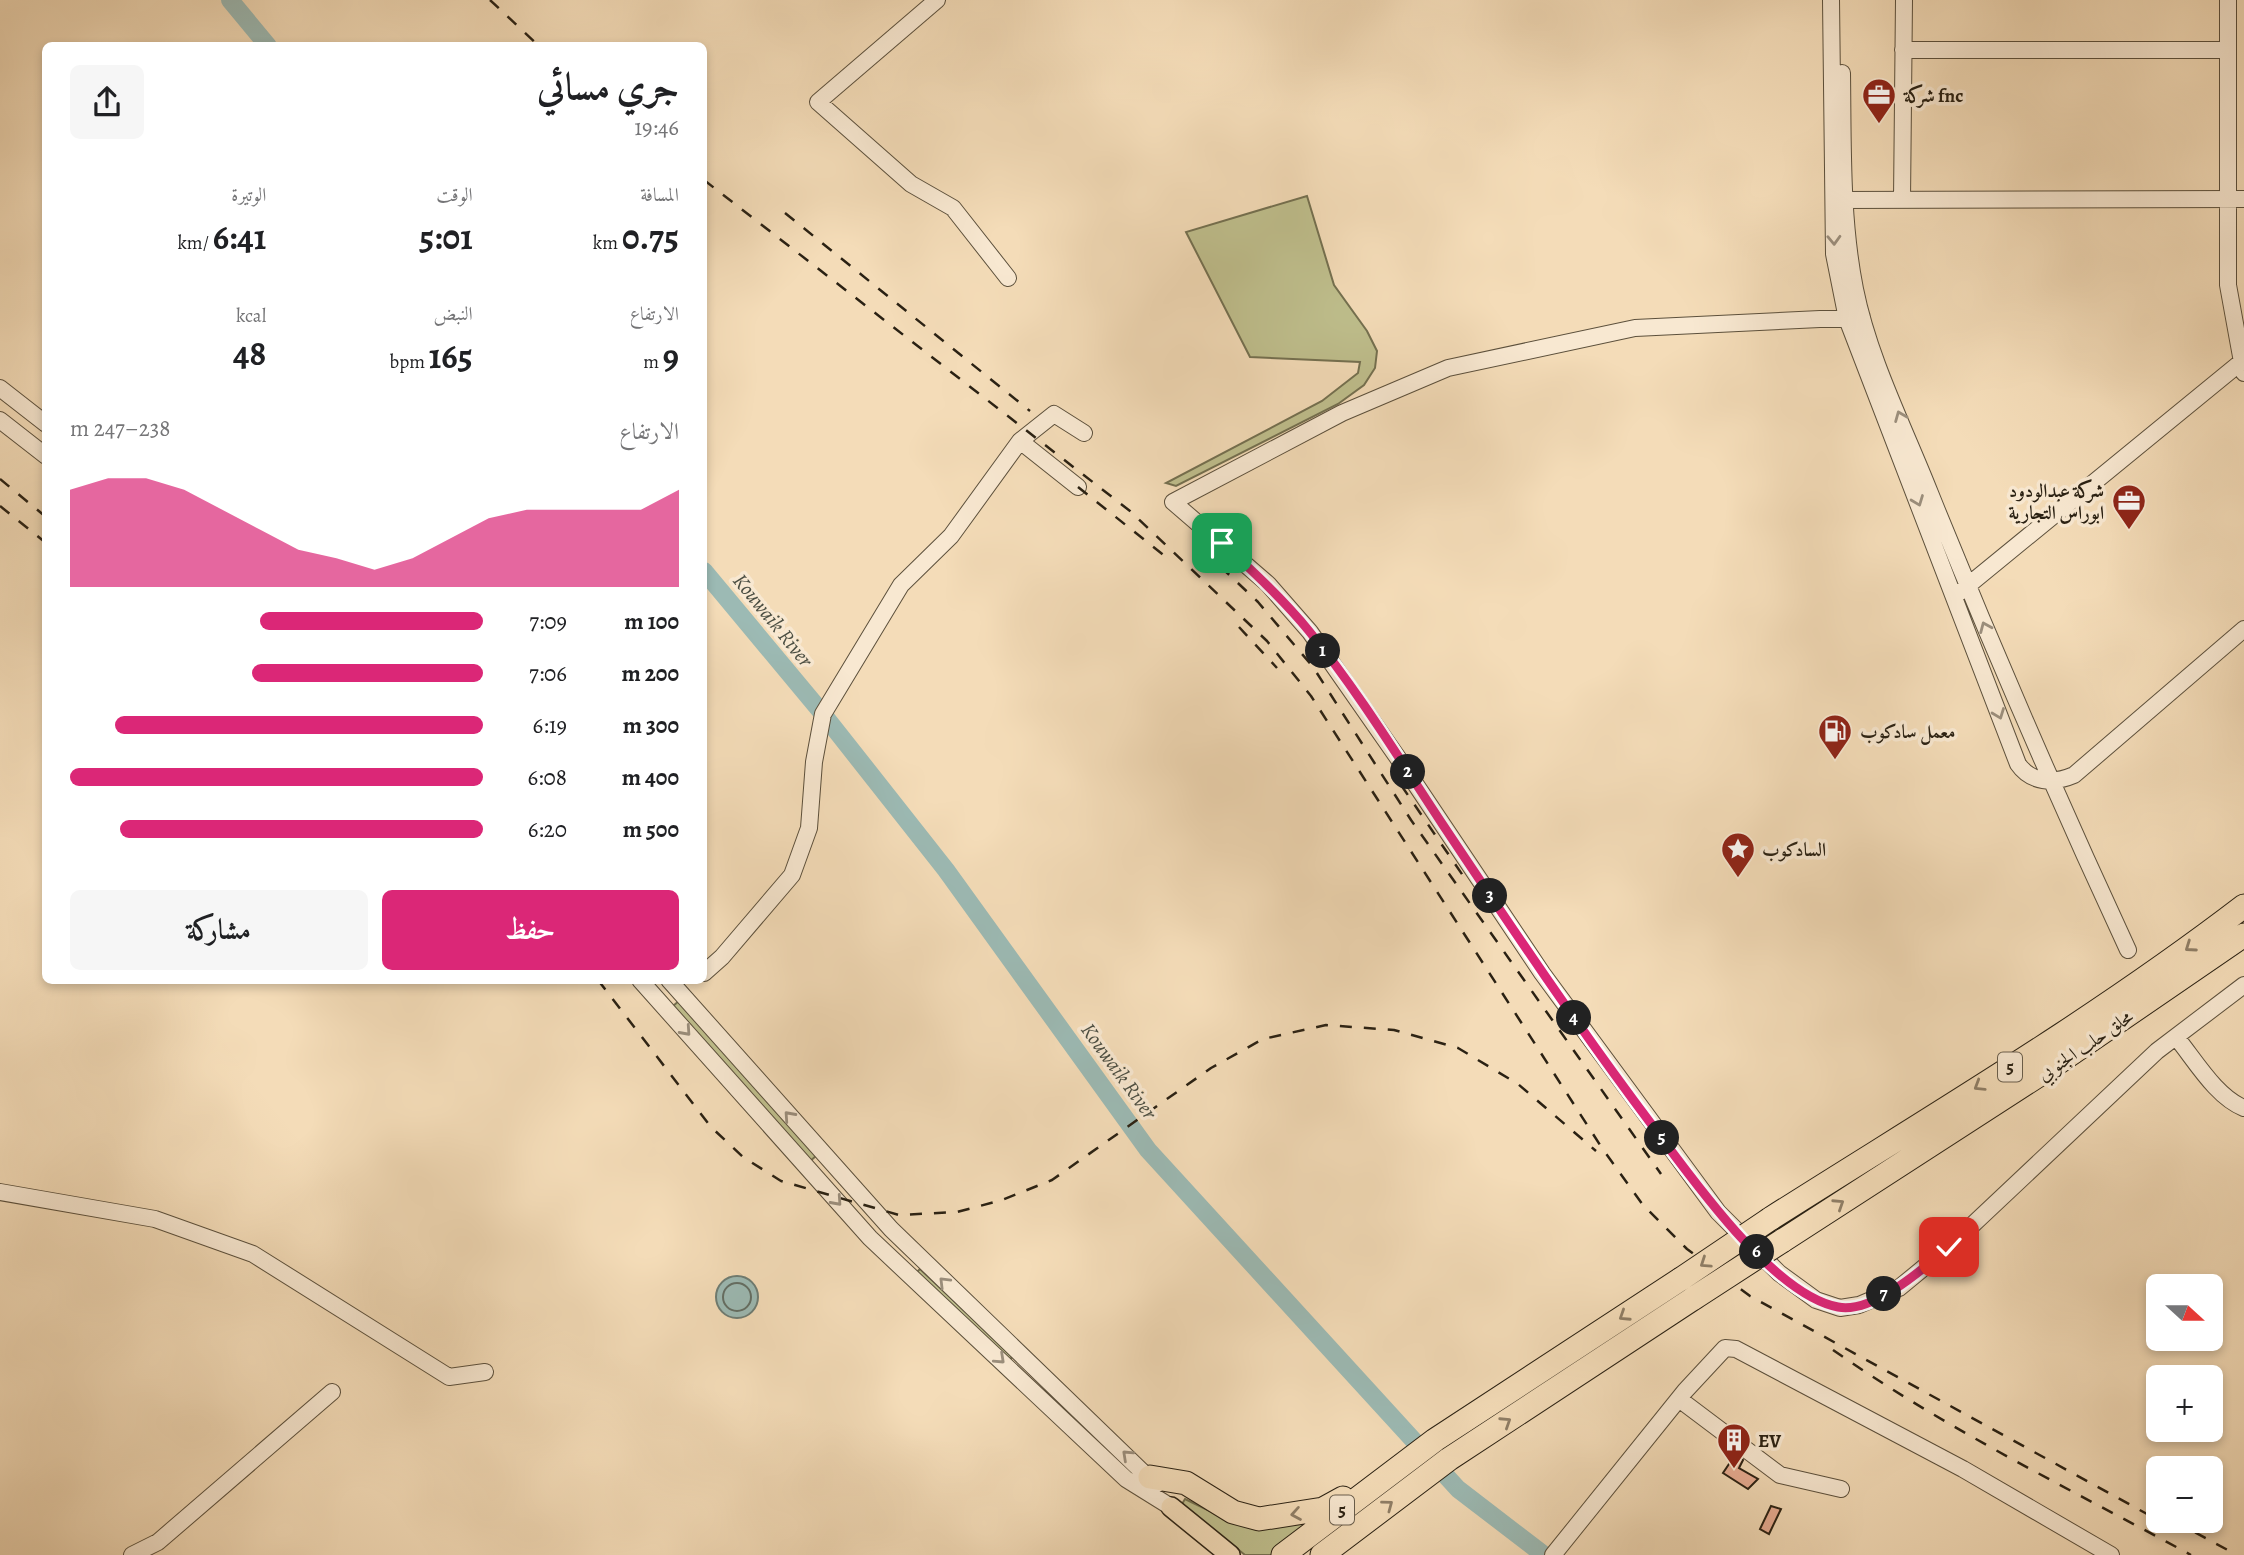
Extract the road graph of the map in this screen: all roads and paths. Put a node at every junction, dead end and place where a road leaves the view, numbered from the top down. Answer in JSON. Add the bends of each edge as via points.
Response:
{"nodes":[{"id":1,"x":936,"y":0,"type":"edge"},
{"id":2,"x":1831,"y":0,"type":"edge"},
{"id":3,"x":1842,"y":0,"type":"edge"},
{"id":4,"x":1903,"y":0,"type":"edge"},
{"id":5,"x":2228,"y":0,"type":"edge"},
{"id":6,"x":1903,"y":50,"type":"junction"},
{"id":7,"x":2228,"y":50,"type":"junction"},
{"id":8,"x":1839,"y":200,"type":"junction"},
{"id":9,"x":1902,"y":200,"type":"junction"},
{"id":10,"x":2236,"y":200,"type":"edge"},
{"id":11,"x":1008,"y":278,"type":"dead end"},
{"id":12,"x":1854,"y":318,"type":"junction"},
{"id":13,"x":2242,"y":368,"type":"edge"},
{"id":14,"x":0,"y":388,"type":"edge"},
{"id":15,"x":0,"y":420,"type":"edge"},
{"id":16,"x":42,"y":421,"type":"edge"},
{"id":17,"x":1084,"y":433,"type":"dead end"},
{"id":18,"x":1020,"y":441,"type":"junction"},
{"id":19,"x":42,"y":453,"type":"edge"},
{"id":20,"x":1078,"y":487,"type":"dead end"},
{"id":21,"x":1961,"y":591,"type":"junction"},
{"id":22,"x":2244,"y":629,"type":"edge"},
{"id":23,"x":2049,"y":780,"type":"junction"},
{"id":24,"x":2244,"y":906,"type":"edge"},
{"id":25,"x":2244,"y":935,"type":"edge"},
{"id":26,"x":2127,"y":950,"type":"dead end"},
{"id":27,"x":707,"y":970,"type":"edge"},
{"id":28,"x":644,"y":984,"type":"edge"},
{"id":29,"x":673,"y":984,"type":"edge"},
{"id":30,"x":691,"y":984,"type":"edge"},
{"id":31,"x":2242,"y":992,"type":"edge"},
{"id":32,"x":681,"y":993,"type":"junction"},
{"id":33,"x":665,"y":1008,"type":"junction"},
{"id":34,"x":2176,"y":1037,"type":"junction"},
{"id":35,"x":2244,"y":1108,"type":"edge"},
{"id":36,"x":0,"y":1192,"type":"edge"},
{"id":37,"x":1687,"y":1288,"type":"junction"},
{"id":38,"x":485,"y":1372,"type":"dead end"},
{"id":39,"x":332,"y":1392,"type":"dead end"},
{"id":40,"x":1679,"y":1399,"type":"junction"},
{"id":41,"x":1401,"y":1466,"type":"junction"},
{"id":42,"x":1150,"y":1477,"type":"junction"},
{"id":43,"x":1842,"y":1489,"type":"dead end"},
{"id":44,"x":1171,"y":1507,"type":"junction"},
{"id":45,"x":132,"y":1555,"type":"edge"},
{"id":46,"x":1230,"y":1555,"type":"edge"},
{"id":47,"x":1283,"y":1555,"type":"edge"},
{"id":48,"x":1322,"y":1555,"type":"edge"},
{"id":49,"x":1553,"y":1555,"type":"edge"},
{"id":50,"x":2112,"y":1555,"type":"edge"}],
"edges":[{"from":1,"to":11,"type":"street","via":[[818,102],[911,184],[953,208]]},
{"from":2,"to":8,"type":"street"},
{"from":3,"to":8,"type":"street"},
{"from":4,"to":6,"type":"street"},
{"from":5,"to":7,"type":"street"},
{"from":6,"to":7,"type":"street"},
{"from":6,"to":9,"type":"street"},
{"from":7,"to":10,"type":"street"},
{"from":8,"to":9,"type":"street"},
{"from":8,"to":12,"type":"street","via":[[1834,254]]},
{"from":9,"to":10,"type":"street"},
{"from":10,"to":13,"type":"street","via":[[2228,285]]},
{"from":12,"to":21,"type":"street"},
{"from":12,"to":34,"type":"street","via":[[1635,328],[1448,368],[1342,413],[1173,502],[1268,584],[1310,632],[1542,973],[1718,1212],[1779,1273],[1816,1300],[1840,1308],[1899,1288]]},
{"from":13,"to":21,"type":"street"},
{"from":14,"to":16,"type":"street"},
{"from":15,"to":19,"type":"street"},
{"from":17,"to":18,"type":"street","via":[[1054,414]]},
{"from":18,"to":20,"type":"street"},
{"from":18,"to":27,"type":"street","via":[[951,536],[901,585],[854,662],[824,714],[814,762],[809,828],[792,875]]},
{"from":21,"to":23,"type":"street","via":[[2018,764],[2030,777]]},
{"from":22,"to":23,"type":"street","via":[[2083,769],[2066,779]]},
{"from":23,"to":26,"type":"street"},
{"from":24,"to":37,"type":"highway","number":"5","one_way":true,"bridge":true,"via":[[2048,1042],[1770,1219]]},
{"from":37,"to":25,"type":"highway","name":"محلق حلب الجنوبي","number":"5","one_way":true,"bridge":true,"via":[[1782,1241],[2059,1062]]},
{"from":28,"to":33,"type":"street"},
{"from":29,"to":32,"type":"street"},
{"from":30,"to":32,"type":"street"},
{"from":31,"to":34,"type":"street"},
{"from":32,"to":33,"type":"street"},
{"from":42,"to":32,"type":"street","one_way":true,"via":[[891,1229]]},
{"from":33,"to":44,"type":"street","one_way":true,"via":[[870,1238],[1126,1479]]},
{"from":34,"to":35,"type":"street","via":[[2223,1094]]},
{"from":36,"to":38,"type":"street","via":[[155,1219],[253,1254],[449,1377]]},
{"from":37,"to":41,"type":"highway","number":"5","one_way":true,"via":[[1435,1440]]},
{"from":48,"to":37,"type":"highway","number":"5","one_way":true},
{"from":39,"to":45,"type":"street","via":[[158,1542]]},
{"from":40,"to":43,"type":"street","via":[[1780,1475]]},
{"from":40,"to":49,"type":"street"},
{"from":40,"to":50,"type":"street","via":[[1725,1348],[1736,1349],[1963,1469]]},
{"from":41,"to":42,"type":"highway","one_way":true,"via":[[1323,1509],[1259,1518],[1233,1512],[1186,1483]]},
{"from":41,"to":47,"type":"highway","number":"5"},
{"from":42,"to":44,"type":"street"},
{"from":44,"to":46,"type":"main road"}]}
